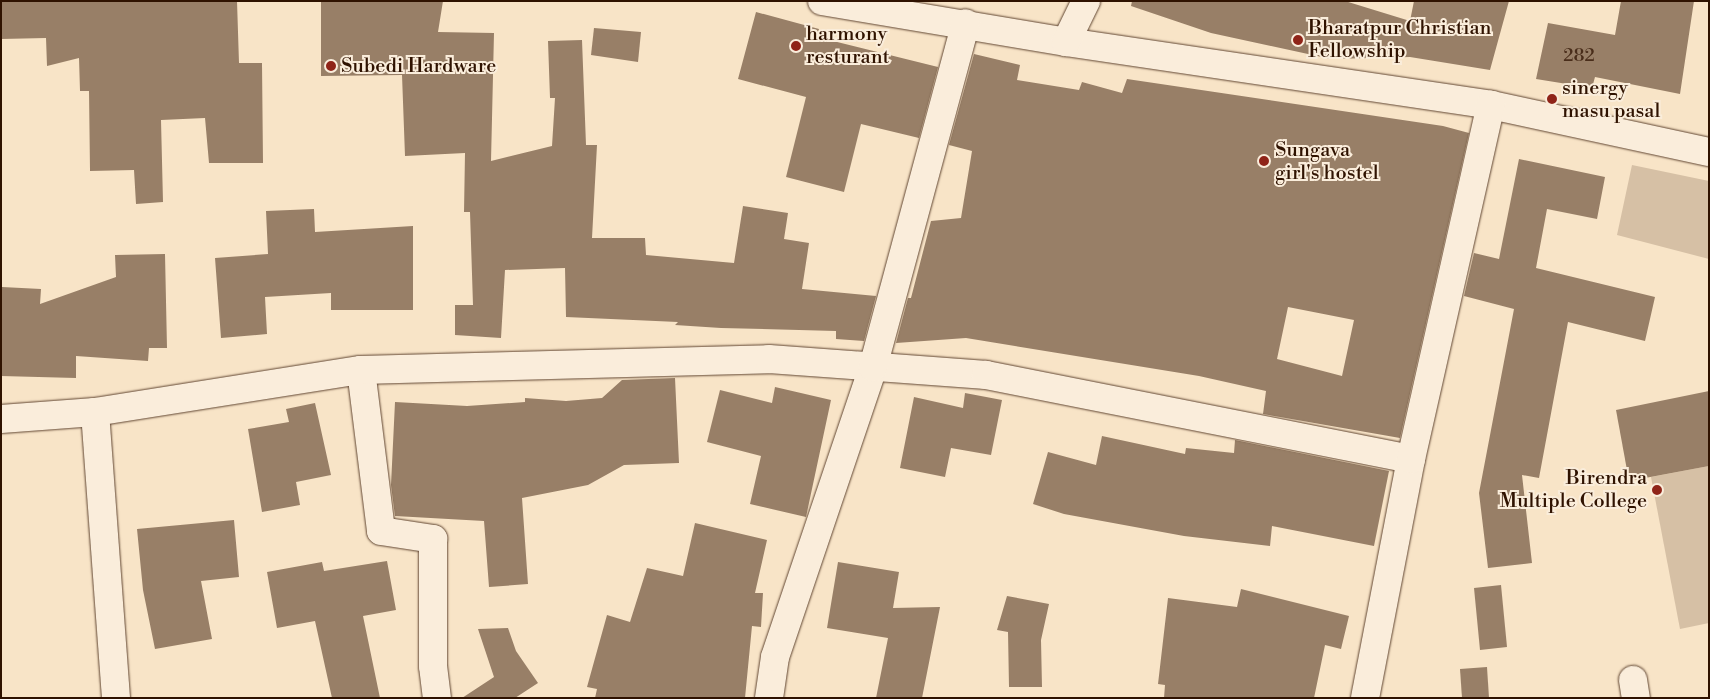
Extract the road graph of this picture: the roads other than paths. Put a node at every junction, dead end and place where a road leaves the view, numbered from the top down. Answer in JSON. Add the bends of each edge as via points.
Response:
{"nodes":[{"id":1,"x":822,"y":1,"type":"edge"},
{"id":2,"x":1086,"y":1,"type":"edge"},
{"id":3,"x":966,"y":23,"type":"junction"},
{"id":4,"x":1066,"y":42,"type":"junction"},
{"id":5,"x":1491,"y":105,"type":"junction"},
{"id":6,"x":1709,"y":152,"type":"edge"},
{"id":7,"x":873,"y":367,"type":"junction"},
{"id":8,"x":361,"y":370,"type":"junction"},
{"id":9,"x":95,"y":412,"type":"junction"},
{"id":10,"x":1,"y":418,"type":"edge"},
{"id":11,"x":1411,"y":458,"type":"junction"},
{"id":12,"x":116,"y":698,"type":"edge"},
{"id":13,"x":437,"y":698,"type":"edge"},
{"id":14,"x":769,"y":698,"type":"edge"},
{"id":15,"x":1365,"y":698,"type":"edge"}],
"edges":[{"from":1,"to":3,"type":"street"},
{"from":2,"to":4,"type":"street"},
{"from":3,"to":4,"type":"street"},
{"from":3,"to":7,"type":"street"},
{"from":4,"to":5,"type":"street"},
{"from":5,"to":6,"type":"street"},
{"from":5,"to":11,"type":"street"},
{"from":7,"to":8,"type":"street","via":[[769,359]]},
{"from":7,"to":11,"type":"street","via":[[986,375]]},
{"from":7,"to":14,"type":"street","via":[[775,657]]},
{"from":8,"to":9,"type":"street"},
{"from":8,"to":13,"type":"street","via":[[381,531],[433,539],[433,666]]},
{"from":9,"to":10,"type":"street"},
{"from":9,"to":12,"type":"street"},
{"from":11,"to":15,"type":"street"}]}
